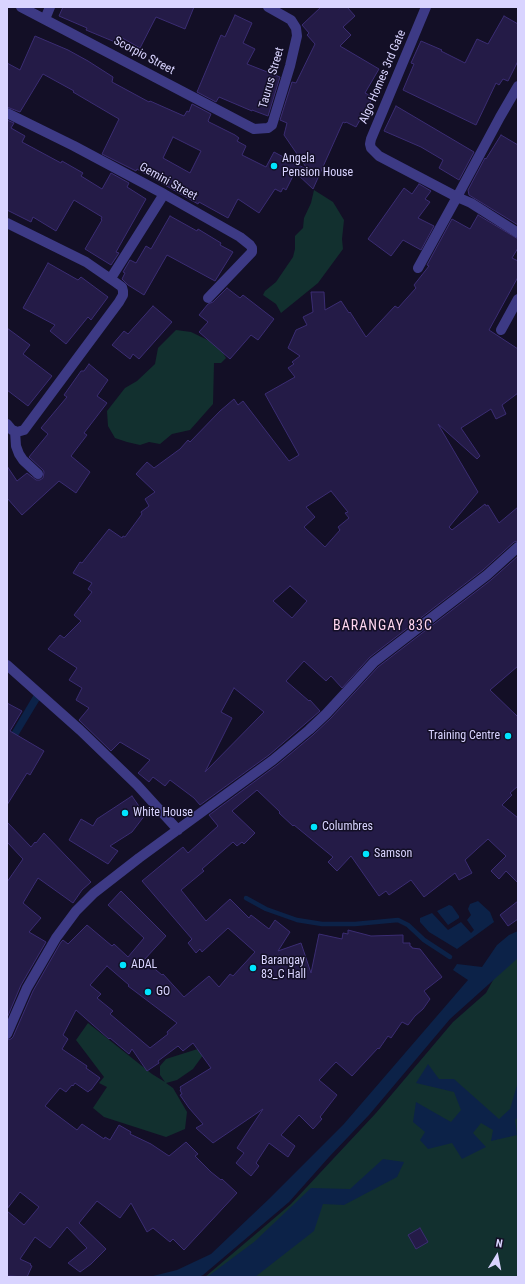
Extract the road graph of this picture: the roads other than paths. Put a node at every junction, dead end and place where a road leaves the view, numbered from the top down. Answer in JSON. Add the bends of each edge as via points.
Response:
{"nodes":[{"id":1,"x":21,"y":7,"type":"edge"},
{"id":2,"x":50,"y":7,"type":"edge"},
{"id":3,"x":268,"y":7,"type":"edge"},
{"id":4,"x":426,"y":7,"type":"edge"},
{"id":5,"x":45,"y":19,"type":"junction"},
{"id":6,"x":518,"y":86,"type":"edge"},
{"id":7,"x":7,"y":112,"type":"edge"},
{"id":8,"x":254,"y":129,"type":"joint"},
{"id":9,"x":164,"y":194,"type":"junction"},
{"id":10,"x":457,"y":197,"type":"junction"},
{"id":11,"x":7,"y":223,"type":"edge"},
{"id":12,"x":518,"y":233,"type":"edge"},
{"id":13,"x":418,"y":268,"type":"dead end"},
{"id":14,"x":111,"y":278,"type":"junction"},
{"id":15,"x":208,"y":298,"type":"dead end"},
{"id":16,"x":518,"y":299,"type":"edge"},
{"id":17,"x":501,"y":330,"type":"dead end"},
{"id":18,"x":7,"y":424,"type":"edge"},
{"id":19,"x":14,"y":431,"type":"junction"},
{"id":20,"x":38,"y":474,"type":"dead end"},
{"id":21,"x":518,"y":547,"type":"edge"},
{"id":22,"x":7,"y":665,"type":"edge"},
{"id":23,"x":178,"y":830,"type":"junction"},
{"id":24,"x":7,"y":1034,"type":"edge"}],
"edges":[{"from":1,"to":5,"type":"street","name":"Scorpio Street"},
{"from":2,"to":5,"type":"street"},
{"from":3,"to":8,"type":"street","name":"Taurus Street","via":[[291,20],[297,36],[272,125],[268,128]]},
{"from":4,"to":10,"type":"street","name":"Algo Homes 3rd Gate","via":[[370,144],[379,156]]},
{"from":5,"to":8,"type":"street","name":"Scorpio Street"},
{"from":6,"to":10,"type":"street"},
{"from":7,"to":9,"type":"street","name":"Gemini Street"},
{"from":9,"to":14,"type":"street"},
{"from":9,"to":15,"type":"street","name":"Gemini Street","via":[[240,237],[252,248],[252,252]]},
{"from":10,"to":12,"type":"street"},
{"from":10,"to":13,"type":"street"},
{"from":11,"to":14,"type":"street","via":[[86,262]]},
{"from":14,"to":19,"type":"street","via":[[122,287],[123,295],[24,430]]},
{"from":16,"to":17,"type":"street"},
{"from":18,"to":19,"type":"street"},
{"from":19,"to":20,"type":"street","via":[[19,454]]},
{"from":21,"to":23,"type":"street","via":[[374,662],[309,730],[273,760]]},
{"from":22,"to":23,"type":"street","via":[[137,785]]},
{"from":23,"to":24,"type":"street","via":[[94,893],[76,910],[56,938],[27,988]]}]}
